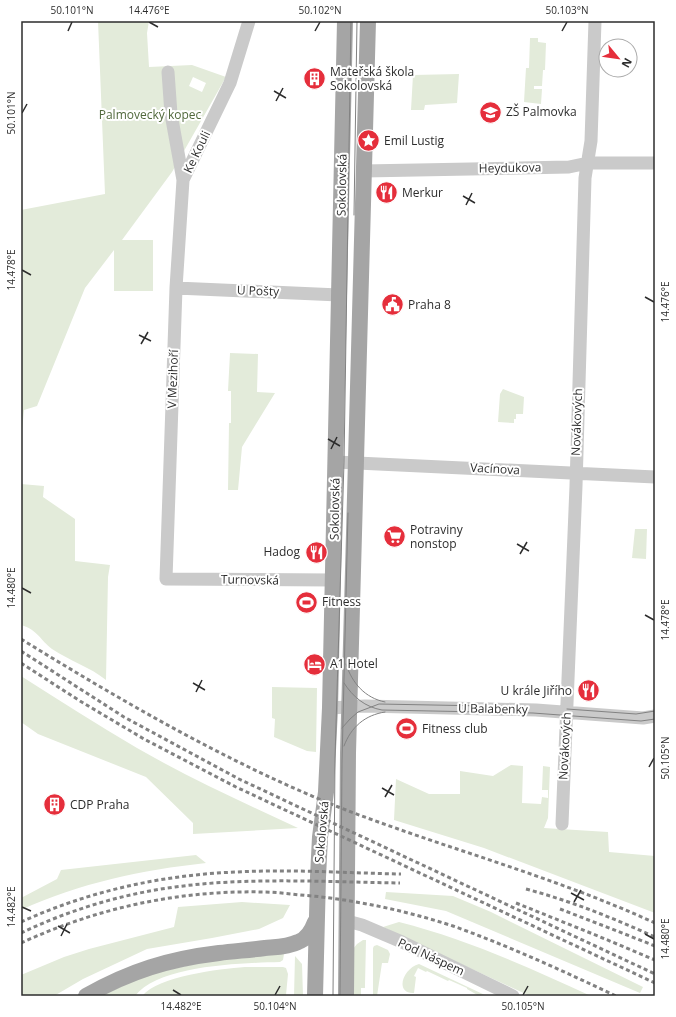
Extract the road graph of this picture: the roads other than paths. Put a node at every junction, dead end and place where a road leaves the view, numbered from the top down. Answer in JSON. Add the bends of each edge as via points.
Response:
{"nodes":[{"id":1,"x":249,"y":21,"type":"edge"},
{"id":2,"x":345,"y":21,"type":"edge"},
{"id":3,"x":368,"y":21,"type":"edge"},
{"id":4,"x":595,"y":21,"type":"edge"},
{"id":5,"x":168,"y":72,"type":"dead end"},
{"id":6,"x":655,"y":162,"type":"edge"},
{"id":7,"x":588,"y":163,"type":"junction"},
{"id":8,"x":364,"y":171,"type":"junction"},
{"id":9,"x":183,"y":180,"type":"junction"},
{"id":10,"x":176,"y":288,"type":"junction"},
{"id":11,"x":339,"y":295,"type":"junction"},
{"id":12,"x":336,"y":462,"type":"junction"},
{"id":13,"x":357,"y":463,"type":"junction"},
{"id":14,"x":576,"y":473,"type":"junction"},
{"id":15,"x":655,"y":477,"type":"edge"},
{"id":16,"x":166,"y":579,"type":"joint"},
{"id":17,"x":333,"y":580,"type":"junction"},
{"id":18,"x":357,"y":706,"type":"junction"},
{"id":19,"x":330,"y":708,"type":"junction"},
{"id":20,"x":567,"y":712,"type":"junction"},
{"id":21,"x":655,"y":716,"type":"edge"},
{"id":22,"x":562,"y":824,"type":"dead end"},
{"id":23,"x":316,"y":920,"type":"junction"},
{"id":24,"x":347,"y":921,"type":"junction"},
{"id":25,"x":86,"y":996,"type":"edge"},
{"id":26,"x":315,"y":996,"type":"edge"},
{"id":27,"x":346,"y":996,"type":"edge"},
{"id":28,"x":513,"y":996,"type":"edge"}],
"edges":[{"from":1,"to":9,"type":"street","name":"Ke Kouli","via":[[230,83]]},
{"from":2,"to":11,"type":"main road","name":"Sokolovská"},
{"from":3,"to":8,"type":"main road","name":"Sokolovská"},
{"from":4,"to":7,"type":"street","name":"Novákových"},
{"from":5,"to":9,"type":"street","name":"Ke Kouli","via":[[171,114]]},
{"from":6,"to":7,"type":"street","name":"Heydukova"},
{"from":7,"to":8,"type":"street","name":"Heydukova","via":[[569,167]]},
{"from":7,"to":14,"type":"street","name":"Novákových","via":[[585,178]]},
{"from":8,"to":13,"type":"main road","name":"Sokolovská"},
{"from":9,"to":10,"type":"street","name":"V Mezihoří"},
{"from":10,"to":11,"type":"street","name":"U Pošty"},
{"from":10,"to":16,"type":"street","name":"V Mezihoří"},
{"from":11,"to":12,"type":"main road","name":"Sokolovská"},
{"from":12,"to":13,"type":"street","name":"Vacínova"},
{"from":12,"to":17,"type":"main road","name":"Sokolovská"},
{"from":13,"to":14,"type":"street","name":"Vacínova"},
{"from":13,"to":18,"type":"main road","name":"Sokolovská"},
{"from":14,"to":15,"type":"street","name":"Vacínova"},
{"from":14,"to":20,"type":"street","name":"Novákových"},
{"from":16,"to":17,"type":"street","name":"Turnovská"},
{"from":17,"to":19,"type":"main road","name":"Sokolovská"},
{"from":18,"to":19,"type":"street","name":"U Balabenky"},
{"from":18,"to":20,"type":"street","name":"U Balabenky"},
{"from":18,"to":24,"type":"main road","name":"Sokolovská","via":[[348,753]]},
{"from":19,"to":23,"type":"main road","name":"Sokolovská"},
{"from":20,"to":21,"type":"street","name":"U Balabenky","via":[[643,718]]},
{"from":20,"to":22,"type":"street","name":"Novákových"},
{"from":23,"to":25,"type":"main road","via":[[313,929],[297,943],[165,962],[118,979]]},
{"from":23,"to":26,"type":"main road","name":"Sokolovská"},
{"from":24,"to":27,"type":"main road","name":"Sokolovská"},
{"from":24,"to":28,"type":"street","name":"Pod Náspem","via":[[402,942]]}]}
